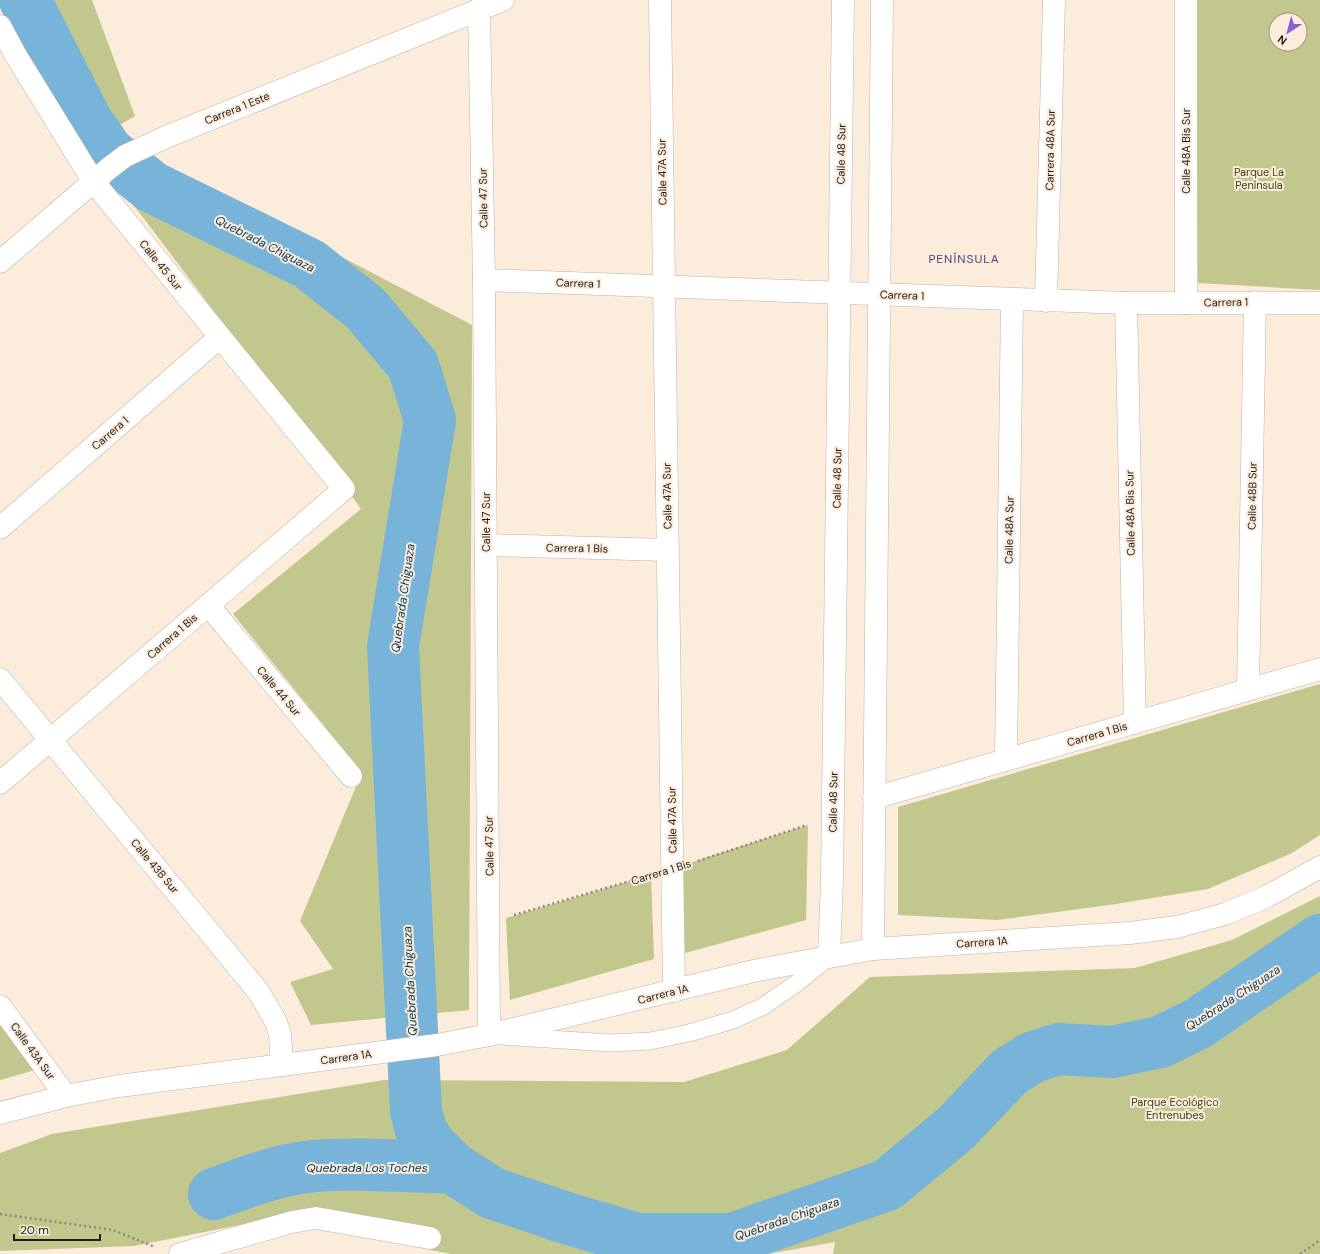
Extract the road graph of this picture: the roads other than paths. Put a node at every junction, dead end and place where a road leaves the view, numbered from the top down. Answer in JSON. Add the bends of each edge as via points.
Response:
{"nodes":[{"id":1,"x":503,"y":0,"type":"edge"},
{"id":2,"x":660,"y":0,"type":"edge"},
{"id":3,"x":843,"y":0,"type":"edge"},
{"id":4,"x":882,"y":0,"type":"edge"},
{"id":5,"x":1054,"y":0,"type":"edge"},
{"id":6,"x":1186,"y":0,"type":"edge"},
{"id":7,"x":479,"y":10,"type":"junction"},
{"id":8,"x":0,"y":26,"type":"edge"},
{"id":9,"x":108,"y":168,"type":"junction"},
{"id":10,"x":0,"y":262,"type":"edge"},
{"id":11,"x":484,"y":280,"type":"junction"},
{"id":12,"x":664,"y":286,"type":"junction"},
{"id":13,"x":840,"y":293,"type":"junction"},
{"id":14,"x":880,"y":294,"type":"junction"},
{"id":15,"x":1012,"y":299,"type":"junction"},
{"id":16,"x":1046,"y":301,"type":"junction"},
{"id":17,"x":1255,"y":302,"type":"junction"},
{"id":18,"x":1126,"y":303,"type":"junction"},
{"id":19,"x":1186,"y":303,"type":"junction"},
{"id":20,"x":1320,"y":303,"type":"edge"},
{"id":21,"x":220,"y":337,"type":"junction"},
{"id":22,"x":344,"y":489,"type":"joint"},
{"id":23,"x":0,"y":528,"type":"edge"},
{"id":24,"x":486,"y":545,"type":"junction"},
{"id":25,"x":668,"y":550,"type":"junction"},
{"id":26,"x":208,"y":605,"type":"junction"},
{"id":27,"x":1320,"y":669,"type":"edge"},
{"id":28,"x":0,"y":679,"type":"edge"},
{"id":29,"x":1248,"y":690,"type":"junction"},
{"id":30,"x":1134,"y":723,"type":"junction"},
{"id":31,"x":50,"y":740,"type":"junction"},
{"id":32,"x":1006,"y":760,"type":"junction"},
{"id":33,"x":351,"y":776,"type":"dead end"},
{"id":34,"x":0,"y":783,"type":"edge"},
{"id":35,"x":874,"y":798,"type":"junction"},
{"id":36,"x":1320,"y":867,"type":"edge"},
{"id":37,"x":873,"y":949,"type":"junction"},
{"id":38,"x":829,"y":956,"type":"junction"},
{"id":39,"x":674,"y":991,"type":"junction"},
{"id":40,"x":0,"y":1006,"type":"edge"},
{"id":41,"x":489,"y":1035,"type":"junction"},
{"id":42,"x":282,"y":1065,"type":"junction"},
{"id":43,"x":66,"y":1096,"type":"junction"},
{"id":44,"x":0,"y":1113,"type":"edge"},
{"id":45,"x":430,"y":1238,"type":"dead end"},
{"id":46,"x":170,"y":1251,"type":"edge"}],
"edges":[{"from":1,"to":7,"type":"street","name":"Carrera 1 Este"},
{"from":2,"to":12,"type":"street","name":"Calle 47A Sur"},
{"from":3,"to":13,"type":"street","name":"Calle 48 Sur"},
{"from":4,"to":14,"type":"street"},
{"from":5,"to":16,"type":"street","name":"Carrera 48A Sur"},
{"from":6,"to":19,"type":"street","name":"Calle 48A Bis Sur"},
{"from":7,"to":9,"type":"street","name":"Carrera 1 Este","via":[[173,134]]},
{"from":7,"to":11,"type":"street","name":"Calle 47 Sur"},
{"from":8,"to":9,"type":"street","name":"Calle 45 Sur","via":[[14,54]]},
{"from":9,"to":10,"type":"street","name":"Carrera 1 Este"},
{"from":9,"to":21,"type":"street","name":"Calle 45 Sur"},
{"from":11,"to":12,"type":"street","name":"Carrera 1"},
{"from":11,"to":24,"type":"street","name":"Calle 47 Sur"},
{"from":12,"to":13,"type":"street","name":"Carrera 1"},
{"from":12,"to":25,"type":"street","name":"Calle 47A Sur"},
{"from":13,"to":14,"type":"street","name":"Carrera 1"},
{"from":13,"to":38,"type":"street","name":"Calle 48 Sur"},
{"from":14,"to":15,"type":"street","name":"Carrera 1"},
{"from":14,"to":35,"type":"street"},
{"from":15,"to":16,"type":"street","name":"Carrera 1"},
{"from":15,"to":32,"type":"street","name":"Calle 48A Sur"},
{"from":16,"to":18,"type":"street","name":"Carrera 1"},
{"from":17,"to":19,"type":"street","name":"Carrera 1"},
{"from":17,"to":20,"type":"street","name":"Carrera 1"},
{"from":17,"to":29,"type":"street","name":"Calle 48B Sur"},
{"from":18,"to":19,"type":"street","name":"Carrera 1"},
{"from":18,"to":30,"type":"street","name":"Calle 48A Bis Sur"},
{"from":21,"to":22,"type":"street","name":"Calle 45 Sur"},
{"from":21,"to":23,"type":"street","name":"Carrera 1"},
{"from":22,"to":26,"type":"street","name":"Carrera 1 Bis"},
{"from":24,"to":25,"type":"street","name":"Carrera 1 Bis"},
{"from":24,"to":41,"type":"street","name":"Calle 47 Sur"},
{"from":25,"to":39,"type":"street","name":"Calle 47A Sur"},
{"from":26,"to":31,"type":"street","name":"Carrera 1 Bis"},
{"from":26,"to":33,"type":"street","name":"Calle 44 Sur"},
{"from":27,"to":29,"type":"street","name":"Carrera 1 Bis"},
{"from":28,"to":31,"type":"street","name":"Calle 43B Sur"},
{"from":29,"to":30,"type":"street","name":"Carrera 1 Bis"},
{"from":30,"to":32,"type":"street","name":"Carrera 1 Bis"},
{"from":31,"to":34,"type":"street","name":"Carrera 1 Bis"},
{"from":31,"to":42,"type":"street","name":"Calle 43B Sur","via":[[258,991],[280,1034]]},
{"from":32,"to":35,"type":"street","name":"Carrera 1 Bis"},
{"from":35,"to":37,"type":"street"},
{"from":36,"to":37,"type":"street","name":"Carrera 1A","via":[[1266,897],[1225,914],[1178,927],[1130,933]]},
{"from":37,"to":38,"type":"street","name":"Carrera 1A"},
{"from":38,"to":39,"type":"street","name":"Carrera 1A"},
{"from":38,"to":41,"type":"lane","via":[[797,983],[762,1007],[733,1020],[689,1033],[650,1041],[610,1044]]},
{"from":39,"to":41,"type":"street","name":"Carrera 1A"},
{"from":40,"to":43,"type":"street","name":"Calle 43A Sur"},
{"from":41,"to":42,"type":"street","name":"Carrera 1A","via":[[437,1045]]},
{"from":42,"to":43,"type":"street","name":"Carrera 1A","via":[[119,1086]]},
{"from":43,"to":44,"type":"street","name":"Carrera 1A"},
{"from":45,"to":46,"type":"street","via":[[316,1218]]}]}
